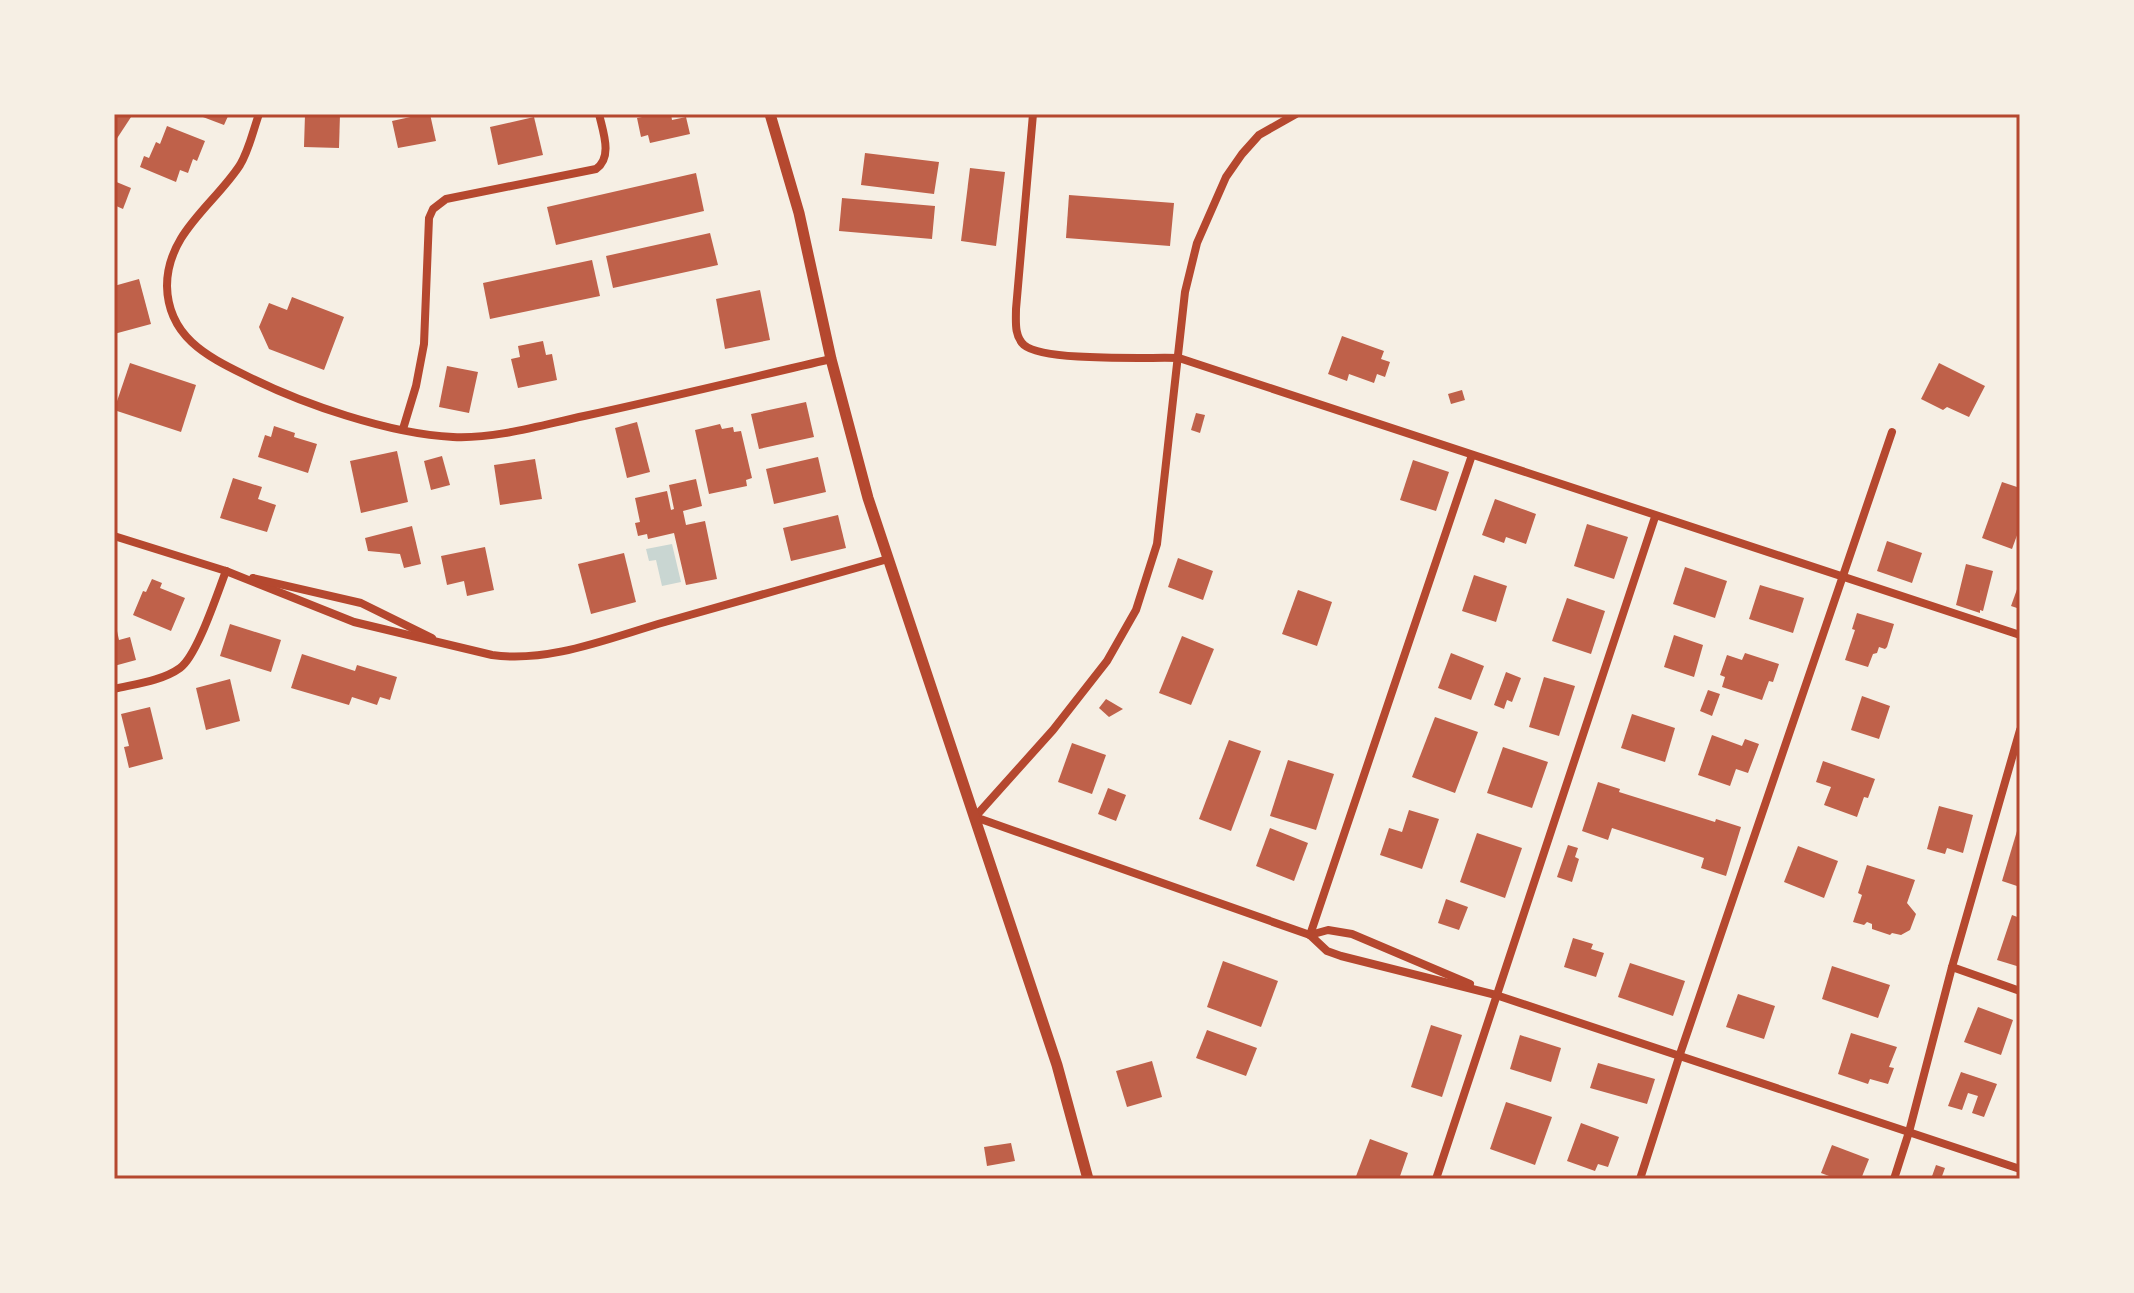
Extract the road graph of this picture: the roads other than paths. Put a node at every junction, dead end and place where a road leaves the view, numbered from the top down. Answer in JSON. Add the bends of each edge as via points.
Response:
{"nodes":[{"id":1,"x":259,"y":114,"type":"edge"},
{"id":2,"x":599,"y":114,"type":"edge"},
{"id":3,"x":770,"y":114,"type":"edge"},
{"id":4,"x":1033,"y":114,"type":"edge"},
{"id":5,"x":1296,"y":114,"type":"edge"},
{"id":6,"x":1179,"y":358,"type":"junction"},
{"id":7,"x":831,"y":359,"type":"junction"},
{"id":8,"x":403,"y":429,"type":"junction"},
{"id":9,"x":1892,"y":432,"type":"dead end"},
{"id":10,"x":1472,"y":455,"type":"junction"},
{"id":11,"x":1655,"y":517,"type":"junction"},
{"id":12,"x":114,"y":536,"type":"edge"},
{"id":13,"x":888,"y":559,"type":"junction"},
{"id":14,"x":226,"y":571,"type":"junction"},
{"id":15,"x":1844,"y":579,"type":"junction"},
{"id":16,"x":2020,"y":635,"type":"edge"},
{"id":17,"x":443,"y":644,"type":"junction"},
{"id":18,"x":114,"y":689,"type":"edge"},
{"id":19,"x":2020,"y":730,"type":"edge"},
{"id":20,"x":975,"y":817,"type":"junction"},
{"id":21,"x":1310,"y":935,"type":"junction"},
{"id":22,"x":1952,"y":967,"type":"junction"},
{"id":23,"x":2020,"y":991,"type":"edge"},
{"id":24,"x":1496,"y":995,"type":"junction"},
{"id":25,"x":1680,"y":1054,"type":"junction"},
{"id":26,"x":1909,"y":1132,"type":"junction"},
{"id":27,"x":2020,"y":1169,"type":"edge"},
{"id":28,"x":1088,"y":1179,"type":"edge"},
{"id":29,"x":1436,"y":1179,"type":"edge"},
{"id":30,"x":1640,"y":1179,"type":"edge"},
{"id":31,"x":1894,"y":1179,"type":"edge"}],
"edges":[{"from":1,"to":8,"type":"street","via":[[240,164],[194,218],[172,255],[167,287],[174,320],[197,348],[251,378],[312,403]]},
{"from":2,"to":8,"type":"street","via":[[606,155],[596,169],[446,199],[432,211],[424,344]]},
{"from":3,"to":7,"type":"street","via":[[799,213]]},
{"from":4,"to":6,"type":"street","via":[[1016,309],[1021,342],[1054,354]]},
{"from":5,"to":6,"type":"street","via":[[1259,135],[1226,177],[1190,267]]},
{"from":6,"to":10,"type":"street"},
{"from":6,"to":20,"type":"street","via":[[1157,544],[1136,610],[1098,673]]},
{"from":7,"to":8,"type":"street","via":[[485,436]]},
{"from":7,"to":13,"type":"street"},
{"from":9,"to":15,"type":"street"},
{"from":10,"to":11,"type":"street"},
{"from":10,"to":21,"type":"street"},
{"from":11,"to":15,"type":"street"},
{"from":11,"to":24,"type":"street"},
{"from":12,"to":14,"type":"street"},
{"from":13,"to":17,"type":"street","via":[[542,655],[504,657]]},
{"from":13,"to":20,"type":"street"},
{"from":14,"to":17,"type":"street","via":[[354,622]]},
{"from":14,"to":17,"type":"street","via":[[361,603]]},
{"from":14,"to":18,"type":"street","via":[[184,666]]},
{"from":15,"to":16,"type":"street"},
{"from":15,"to":25,"type":"street"},
{"from":19,"to":22,"type":"street"},
{"from":20,"to":21,"type":"street"},
{"from":20,"to":28,"type":"street","via":[[1057,1065]]},
{"from":21,"to":24,"type":"street","via":[[1341,956]]},
{"from":21,"to":24,"type":"street","via":[[1328,930],[1352,934]]},
{"from":22,"to":23,"type":"street"},
{"from":22,"to":26,"type":"street"},
{"from":24,"to":25,"type":"street"},
{"from":24,"to":29,"type":"street"},
{"from":25,"to":26,"type":"street"},
{"from":25,"to":30,"type":"street"},
{"from":26,"to":27,"type":"street"},
{"from":26,"to":31,"type":"street"}]}
